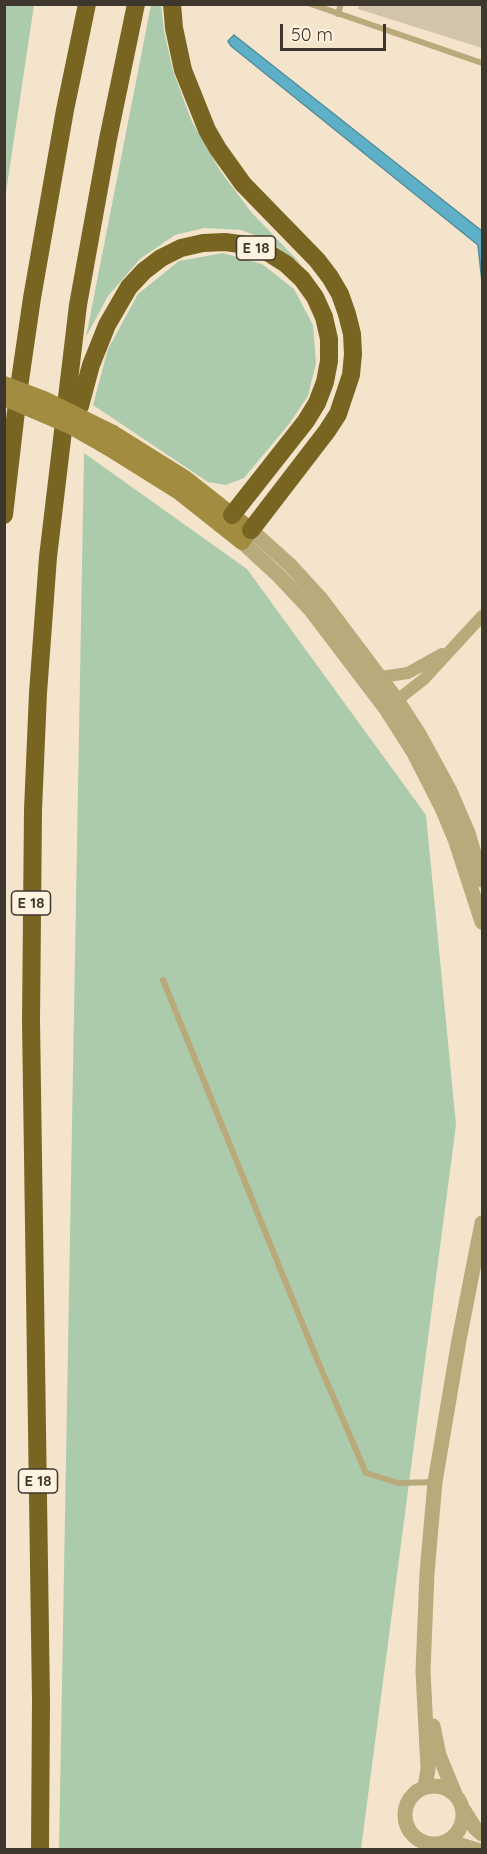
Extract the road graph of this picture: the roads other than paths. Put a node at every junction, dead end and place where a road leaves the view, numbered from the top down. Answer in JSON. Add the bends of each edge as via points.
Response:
{"nodes":[{"id":1,"x":87,"y":4,"type":"edge"},
{"id":2,"x":136,"y":4,"type":"edge"},
{"id":3,"x":172,"y":4,"type":"edge"},
{"id":4,"x":311,"y":4,"type":"edge"},
{"id":5,"x":341,"y":4,"type":"edge"},
{"id":6,"x":338,"y":14,"type":"junction"},
{"id":7,"x":483,"y":63,"type":"edge"},
{"id":8,"x":23,"y":357,"type":"junction"},
{"id":9,"x":4,"y":384,"type":"edge"},
{"id":10,"x":4,"y":398,"type":"edge"},
{"id":11,"x":64,"y":425,"type":"junction"},
{"id":12,"x":110,"y":440,"type":"junction"},
{"id":13,"x":4,"y":515,"type":"edge"},
{"id":14,"x":227,"y":520,"type":"junction"},
{"id":15,"x":246,"y":536,"type":"junction"},
{"id":16,"x":483,"y":616,"type":"edge"},
{"id":17,"x":458,"y":644,"type":"junction"},
{"id":18,"x":381,"y":677,"type":"junction"},
{"id":19,"x":391,"y":705,"type":"junction"},
{"id":20,"x":483,"y":880,"type":"edge"},
{"id":21,"x":483,"y":922,"type":"edge"},
{"id":22,"x":163,"y":980,"type":"dead end"},
{"id":23,"x":483,"y":1223,"type":"edge"},
{"id":24,"x":435,"y":1482,"type":"junction"},
{"id":25,"x":424,"y":1699,"type":"junction"},
{"id":26,"x":425,"y":1787,"type":"junction"},
{"id":27,"x":455,"y":1794,"type":"junction"},
{"id":28,"x":463,"y":1809,"type":"junction"},
{"id":29,"x":408,"y":1826,"type":"junction"},
{"id":30,"x":483,"y":1834,"type":"edge"},
{"id":31,"x":440,"y":1844,"type":"edge"},
{"id":32,"x":40,"y":1850,"type":"edge"},
{"id":33,"x":412,"y":1850,"type":"edge"},
{"id":34,"x":477,"y":1850,"type":"edge"}],
"edges":[{"from":1,"to":8,"type":"highway","via":[[49,196]]},
{"from":2,"to":11,"type":"highway","number":"E 18","via":[[78,305]]},
{"from":3,"to":15,"type":"highway","number":"E 18","via":[[183,70],[207,130],[243,184],[330,277],[340,294],[352,334],[351,375],[338,414]]},
{"from":4,"to":6,"type":"lane"},
{"from":5,"to":6,"type":"lane"},
{"from":6,"to":7,"type":"lane"},
{"from":8,"to":9,"type":"highway"},
{"from":8,"to":13,"type":"highway"},
{"from":9,"to":12,"type":"main road","bridge":true,"via":[[44,399]]},
{"from":10,"to":12,"type":"main road","bridge":true},
{"from":11,"to":14,"type":"highway","number":"E 18","via":[[80,406],[107,325],[129,287],[144,271],[181,248],[202,243],[236,243],[267,252],[286,264],[315,297],[329,339],[329,361],[325,382],[311,412]]},
{"from":11,"to":32,"type":"highway","number":"E 18","via":[[39,673],[31,894]]},
{"from":12,"to":14,"type":"main road","via":[[179,492]]},
{"from":14,"to":15,"type":"main road"},
{"from":15,"to":18,"type":"street","via":[[290,565]]},
{"from":15,"to":19,"type":"street"},
{"from":16,"to":17,"type":"street"},
{"from":17,"to":18,"type":"street","via":[[408,673]]},
{"from":17,"to":19,"type":"street"},
{"from":18,"to":19,"type":"street"},
{"from":19,"to":20,"type":"street","via":[[419,734],[450,791]]},
{"from":19,"to":21,"type":"street","via":[[442,808]]},
{"from":22,"to":24,"type":"lane","via":[[366,1473],[398,1483]]},
{"from":23,"to":24,"type":"street"},
{"from":24,"to":25,"type":"street","via":[[427,1573]]},
{"from":25,"to":26,"type":"street","via":[[428,1769]]},
{"from":25,"to":27,"type":"street","via":[[439,1755]]},
{"from":26,"to":27,"type":"street","via":[[441,1786]]},
{"from":26,"to":29,"type":"street","via":[[408,1803]]},
{"from":27,"to":28,"type":"street"},
{"from":28,"to":30,"type":"street"},
{"from":28,"to":31,"type":"street","via":[[455,1835]]},
{"from":29,"to":31,"type":"street","via":[[420,1840]]},
{"from":29,"to":33,"type":"street"},
{"from":31,"to":34,"type":"street"}]}
